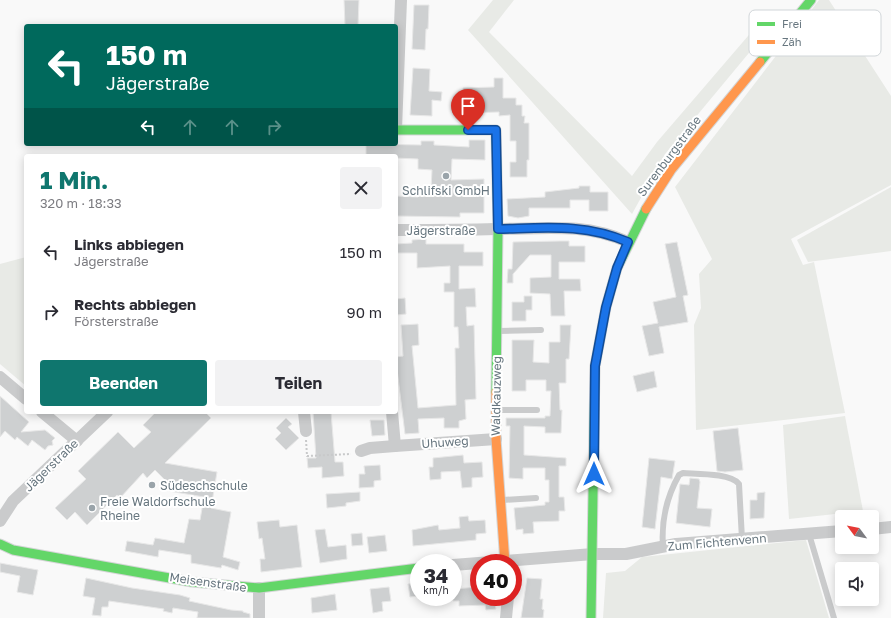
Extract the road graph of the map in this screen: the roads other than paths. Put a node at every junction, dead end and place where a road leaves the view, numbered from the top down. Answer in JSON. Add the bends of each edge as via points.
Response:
{"nodes":[{"id":1,"x":401,"y":0,"type":"edge"},
{"id":2,"x":811,"y":0,"type":"edge"},
{"id":3,"x":803,"y":10,"type":"edge"},
{"id":4,"x":765,"y":56,"type":"edge"},
{"id":5,"x":398,"y":78,"type":"edge"},
{"id":6,"x":398,"y":130,"type":"edge"},
{"id":7,"x":498,"y":229,"type":"junction"},
{"id":8,"x":398,"y":230,"type":"edge"},
{"id":9,"x":628,"y":242,"type":"junction"},
{"id":10,"x":541,"y":330,"type":"dead end"},
{"id":11,"x":497,"y":332,"type":"junction"},
{"id":12,"x":0,"y":377,"type":"edge"},
{"id":13,"x":24,"y":397,"type":"edge"},
{"id":14,"x":497,"y":410,"type":"junction"},
{"id":15,"x":537,"y":410,"type":"dead end"},
{"id":16,"x":44,"y":414,"type":"edge"},
{"id":17,"x":105,"y":414,"type":"edge"},
{"id":18,"x":304,"y":414,"type":"edge"},
{"id":19,"x":392,"y":414,"type":"edge"},
{"id":20,"x":306,"y":431,"type":"road end"},
{"id":21,"x":496,"y":439,"type":"junction"},
{"id":22,"x":77,"y":441,"type":"junction"},
{"id":23,"x":395,"y":446,"type":"junction"},
{"id":24,"x":361,"y":451,"type":"road end"},
{"id":25,"x":536,"y":498,"type":"dead end"},
{"id":26,"x":500,"y":500,"type":"junction"},
{"id":27,"x":0,"y":522,"type":"edge"},
{"id":28,"x":891,"y":527,"type":"edge"},
{"id":29,"x":879,"y":528,"type":"edge"},
{"id":30,"x":835,"y":532,"type":"edge"},
{"id":31,"x":809,"y":534,"type":"junction"},
{"id":32,"x":742,"y":539,"type":"junction"},
{"id":33,"x":0,"y":544,"type":"edge"},
{"id":34,"x":663,"y":547,"type":"junction"},
{"id":35,"x":504,"y":554,"type":"edge"},
{"id":36,"x":593,"y":554,"type":"junction"},
{"id":37,"x":522,"y":560,"type":"edge"},
{"id":38,"x":410,"y":569,"type":"edge"},
{"id":39,"x":259,"y":588,"type":"junction"},
{"id":40,"x":507,"y":606,"type":"edge"},
{"id":41,"x":259,"y":618,"type":"edge"},
{"id":42,"x":506,"y":618,"type":"edge"},
{"id":43,"x":591,"y":618,"type":"edge"},
{"id":44,"x":834,"y":618,"type":"edge"}],
"edges":[{"from":1,"to":5,"type":"street"},
{"from":2,"to":3,"type":"street","name":"Surenburgstraße"},
{"from":4,"to":9,"type":"street","name":"Surenburgstraße","via":[[671,170],[646,206]]},
{"from":6,"to":7,"type":"street","name":"Waldkauzweg","via":[[496,130]]},
{"from":7,"to":8,"type":"street","name":"Jägerstraße"},
{"from":7,"to":9,"type":"street","name":"Jägerstraße","via":[[587,229],[610,234]]},
{"from":7,"to":11,"type":"street","name":"Waldkauzweg"},
{"from":9,"to":36,"type":"street","name":"Surenburgstraße","via":[[617,268],[606,307],[595,366]]},
{"from":10,"to":11,"type":"lane"},
{"from":11,"to":14,"type":"street","name":"Waldkauzweg"},
{"from":12,"to":13,"type":"street"},
{"from":14,"to":15,"type":"lane"},
{"from":14,"to":21,"type":"street","name":"Waldkauzweg"},
{"from":16,"to":22,"type":"street"},
{"from":17,"to":22,"type":"street","name":"Jägerstraße"},
{"from":18,"to":20,"type":"street"},
{"from":19,"to":23,"type":"street"},
{"from":21,"to":23,"type":"street","name":"Uhuweg"},
{"from":21,"to":26,"type":"street","name":"Waldkauzweg"},
{"from":22,"to":27,"type":"street","name":"Jägerstraße","via":[[13,501]]},
{"from":23,"to":24,"type":"street","name":"Uhuweg"},
{"from":25,"to":26,"type":"lane"},
{"from":26,"to":35,"type":"street","name":"Waldkauzweg"},
{"from":28,"to":29,"type":"street"},
{"from":30,"to":31,"type":"street","name":"Zum Fichtenvenn"},
{"from":31,"to":32,"type":"street","name":"Zum Fichtenvenn"},
{"from":31,"to":44,"type":"lane"},
{"from":32,"to":34,"type":"street","name":"Zum Fichtenvenn"},
{"from":32,"to":34,"type":"lane","via":[[737,480],[683,473],[679,475],[666,500]]},
{"from":33,"to":39,"type":"street","name":"Meisenstraße","via":[[13,550],[192,582]]},
{"from":34,"to":36,"type":"street","name":"Zum Fichtenvenn","via":[[626,554]]},
{"from":36,"to":37,"type":"street"},
{"from":36,"to":43,"type":"street","name":"Surenburgstraße"},
{"from":38,"to":39,"type":"street","name":"Meisenstraße"},
{"from":39,"to":41,"type":"street"},
{"from":40,"to":42,"type":"street"}]}
